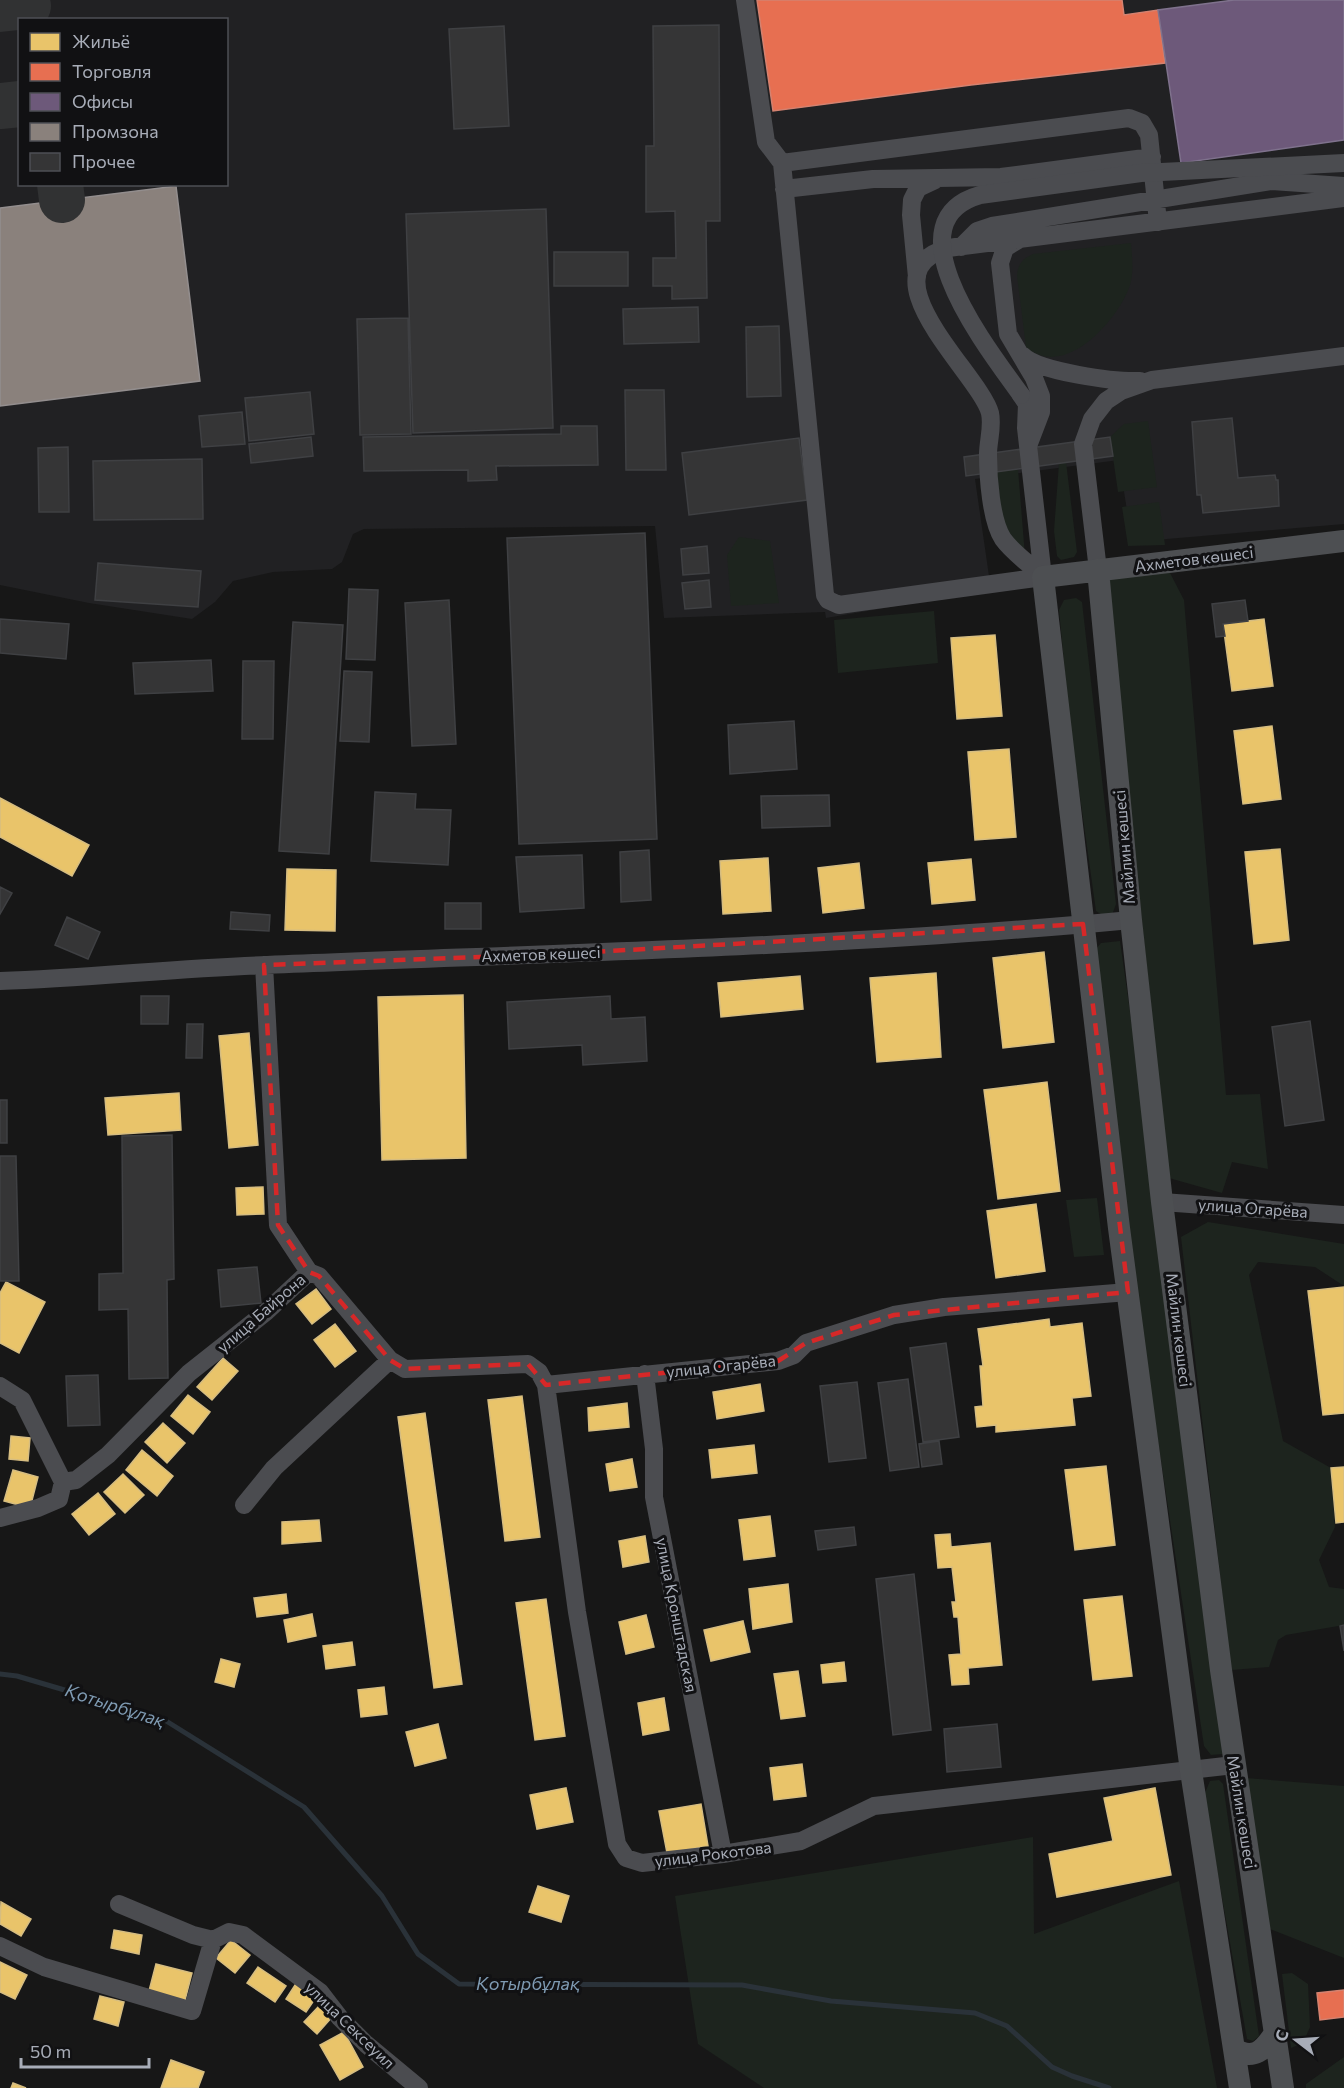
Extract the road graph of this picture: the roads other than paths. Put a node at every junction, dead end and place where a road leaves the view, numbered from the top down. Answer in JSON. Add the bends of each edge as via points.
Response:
{"nodes":[{"id":1,"x":745,"y":0,"type":"edge"},
{"id":2,"x":1152,"y":157,"type":"junction"},
{"id":3,"x":782,"y":163,"type":"junction"},
{"id":4,"x":1344,"y":163,"type":"edge"},
{"id":5,"x":942,"y":178,"type":"junction"},
{"id":6,"x":1344,"y":186,"type":"edge"},
{"id":7,"x":784,"y":189,"type":"junction"},
{"id":8,"x":1344,"y":198,"type":"edge"},
{"id":9,"x":1156,"y":200,"type":"junction"},
{"id":10,"x":1158,"y":222,"type":"junction"},
{"id":11,"x":1019,"y":239,"type":"junction"},
{"id":12,"x":961,"y":247,"type":"junction"},
{"id":13,"x":918,"y":283,"type":"junction"},
{"id":14,"x":1017,"y":349,"type":"junction"},
{"id":15,"x":1344,"y":356,"type":"edge"},
{"id":16,"x":1152,"y":380,"type":"junction"},
{"id":17,"x":1028,"y":446,"type":"junction"},
{"id":18,"x":1344,"y":541,"type":"edge"},
{"id":19,"x":1098,"y":570,"type":"junction"},
{"id":20,"x":1043,"y":577,"type":"junction"},
{"id":21,"x":1131,"y":920,"type":"junction"},
{"id":22,"x":1083,"y":924,"type":"junction"},
{"id":23,"x":264,"y":965,"type":"junction"},
{"id":24,"x":0,"y":981,"type":"edge"},
{"id":25,"x":1162,"y":1202,"type":"junction"},
{"id":26,"x":1344,"y":1215,"type":"edge"},
{"id":27,"x":309,"y":1272,"type":"junction"},
{"id":28,"x":1128,"y":1292,"type":"junction"},
{"id":29,"x":390,"y":1359,"type":"junction"},
{"id":30,"x":645,"y":1374,"type":"junction"},
{"id":31,"x":546,"y":1385,"type":"junction"},
{"id":32,"x":0,"y":1386,"type":"edge"},
{"id":33,"x":63,"y":1482,"type":"junction"},
{"id":34,"x":244,"y":1505,"type":"dead end"},
{"id":35,"x":0,"y":1518,"type":"edge"},
{"id":36,"x":1234,"y":1765,"type":"junction"},
{"id":37,"x":1191,"y":1771,"type":"junction"},
{"id":38,"x":723,"y":1854,"type":"junction"},
{"id":39,"x":119,"y":1904,"type":"dead end"},
{"id":40,"x":213,"y":1940,"type":"junction"},
{"id":41,"x":0,"y":1947,"type":"edge"},
{"id":42,"x":1275,"y":2033,"type":"junction"},
{"id":43,"x":1234,"y":2049,"type":"junction"},
{"id":44,"x":419,"y":2088,"type":"edge"},
{"id":45,"x":1240,"y":2088,"type":"edge"},
{"id":46,"x":1283,"y":2088,"type":"edge"}],
"edges":[{"from":1,"to":3,"type":"street","via":[[766,142]]},
{"from":2,"to":3,"type":"street","via":[[1149,135],[1142,123],[1121,117]]},
{"from":2,"to":5,"type":"street","via":[[1002,177]]},
{"from":2,"to":9,"type":"street"},
{"from":3,"to":7,"type":"street"},
{"from":4,"to":17,"type":"street","bridge":true,"via":[[1140,173],[980,195],[960,203],[943,234],[948,272],[963,310],[1027,404]]},
{"from":5,"to":7,"type":"street","via":[[873,179]]},
{"from":5,"to":13,"type":"street","via":[[922,184],[912,200]]},
{"from":6,"to":9,"type":"street","via":[[1272,181]]},
{"from":7,"to":20,"type":"street","via":[[828,600],[839,605]]},
{"from":8,"to":10,"type":"street"},
{"from":9,"to":10,"type":"street"},
{"from":9,"to":12,"type":"street","via":[[992,226],[977,231]]},
{"from":10,"to":11,"type":"street"},
{"from":11,"to":12,"type":"street"},
{"from":11,"to":14,"type":"street","via":[[1005,248],[1000,263],[1006,324]]},
{"from":12,"to":13,"type":"street","via":[[940,251],[927,259],[920,268]]},
{"from":13,"to":20,"type":"street","via":[[926,314],[990,413],[988,463],[997,526],[1004,540]]},
{"from":14,"to":16,"type":"street","via":[[1031,362],[1047,367],[1129,381]]},
{"from":14,"to":17,"type":"street","via":[[1038,384],[1042,401]]},
{"from":15,"to":16,"type":"street"},
{"from":16,"to":19,"type":"street","via":[[1127,388],[1106,401],[1086,431],[1083,457]]},
{"from":17,"to":20,"type":"street"},
{"from":18,"to":19,"type":"main road","name":"Ахметов көшесі"},
{"from":19,"to":20,"type":"main road","name":"Ахметов көшесі"},
{"from":19,"to":21,"type":"main road","name":"Майлин көшесі"},
{"from":20,"to":22,"type":"main road"},
{"from":21,"to":22,"type":"street","name":"Ахметов көшесі"},
{"from":21,"to":25,"type":"main road","name":"Майлин көшесі"},
{"from":22,"to":23,"type":"street","name":"Ахметов көшесі","via":[[557,954]]},
{"from":22,"to":28,"type":"main road"},
{"from":23,"to":24,"type":"street","name":"Ахметов көшесі","via":[[85,979]]},
{"from":23,"to":27,"type":"street","name":"улица Байрона","via":[[278,1225]]},
{"from":25,"to":26,"type":"street","name":"улица Огарёва"},
{"from":25,"to":36,"type":"main road","name":"Майлин көшесі"},
{"from":27,"to":29,"type":"street","via":[[319,1276]]},
{"from":27,"to":33,"type":"street","name":"улица Байрона","via":[[189,1373],[108,1455],[76,1480]]},
{"from":28,"to":30,"type":"street","name":"улица Огарёва","via":[[944,1307],[894,1315],[806,1343],[794,1355],[778,1361]]},
{"from":28,"to":37,"type":"main road"},
{"from":29,"to":31,"type":"street","via":[[411,1370],[528,1364],[539,1372]]},
{"from":29,"to":34,"type":"street","via":[[274,1468]]},
{"from":30,"to":31,"type":"street","name":"улица Огарёва"},
{"from":30,"to":38,"type":"street","name":"улица Кронштадская","via":[[654,1449],[654,1497]]},
{"from":31,"to":38,"type":"street","name":"улица Рокотова","via":[[577,1612],[617,1844],[626,1858],[642,1863]]},
{"from":32,"to":33,"type":"street","via":[[22,1400]]},
{"from":33,"to":35,"type":"street","via":[[59,1499]]},
{"from":36,"to":37,"type":"street","name":"улица Рокотова"},
{"from":36,"to":42,"type":"main road","name":"Майлин көшесі"},
{"from":37,"to":38,"type":"street","name":"улица Рокотова","via":[[874,1806],[801,1841]]},
{"from":37,"to":43,"type":"main road"},
{"from":39,"to":40,"type":"street","name":"улица Сексеуил"},
{"from":40,"to":41,"type":"street","via":[[192,2011],[44,1967]]},
{"from":40,"to":44,"type":"street","name":"улица Сексеуил","via":[[229,1932],[243,1935],[320,1992],[366,2044]]},
{"from":42,"to":43,"type":"main road","via":[[1263,2051],[1256,2054]]},
{"from":42,"to":46,"type":"main road","name":"Майлин көшесі"},
{"from":43,"to":45,"type":"main road"}]}
